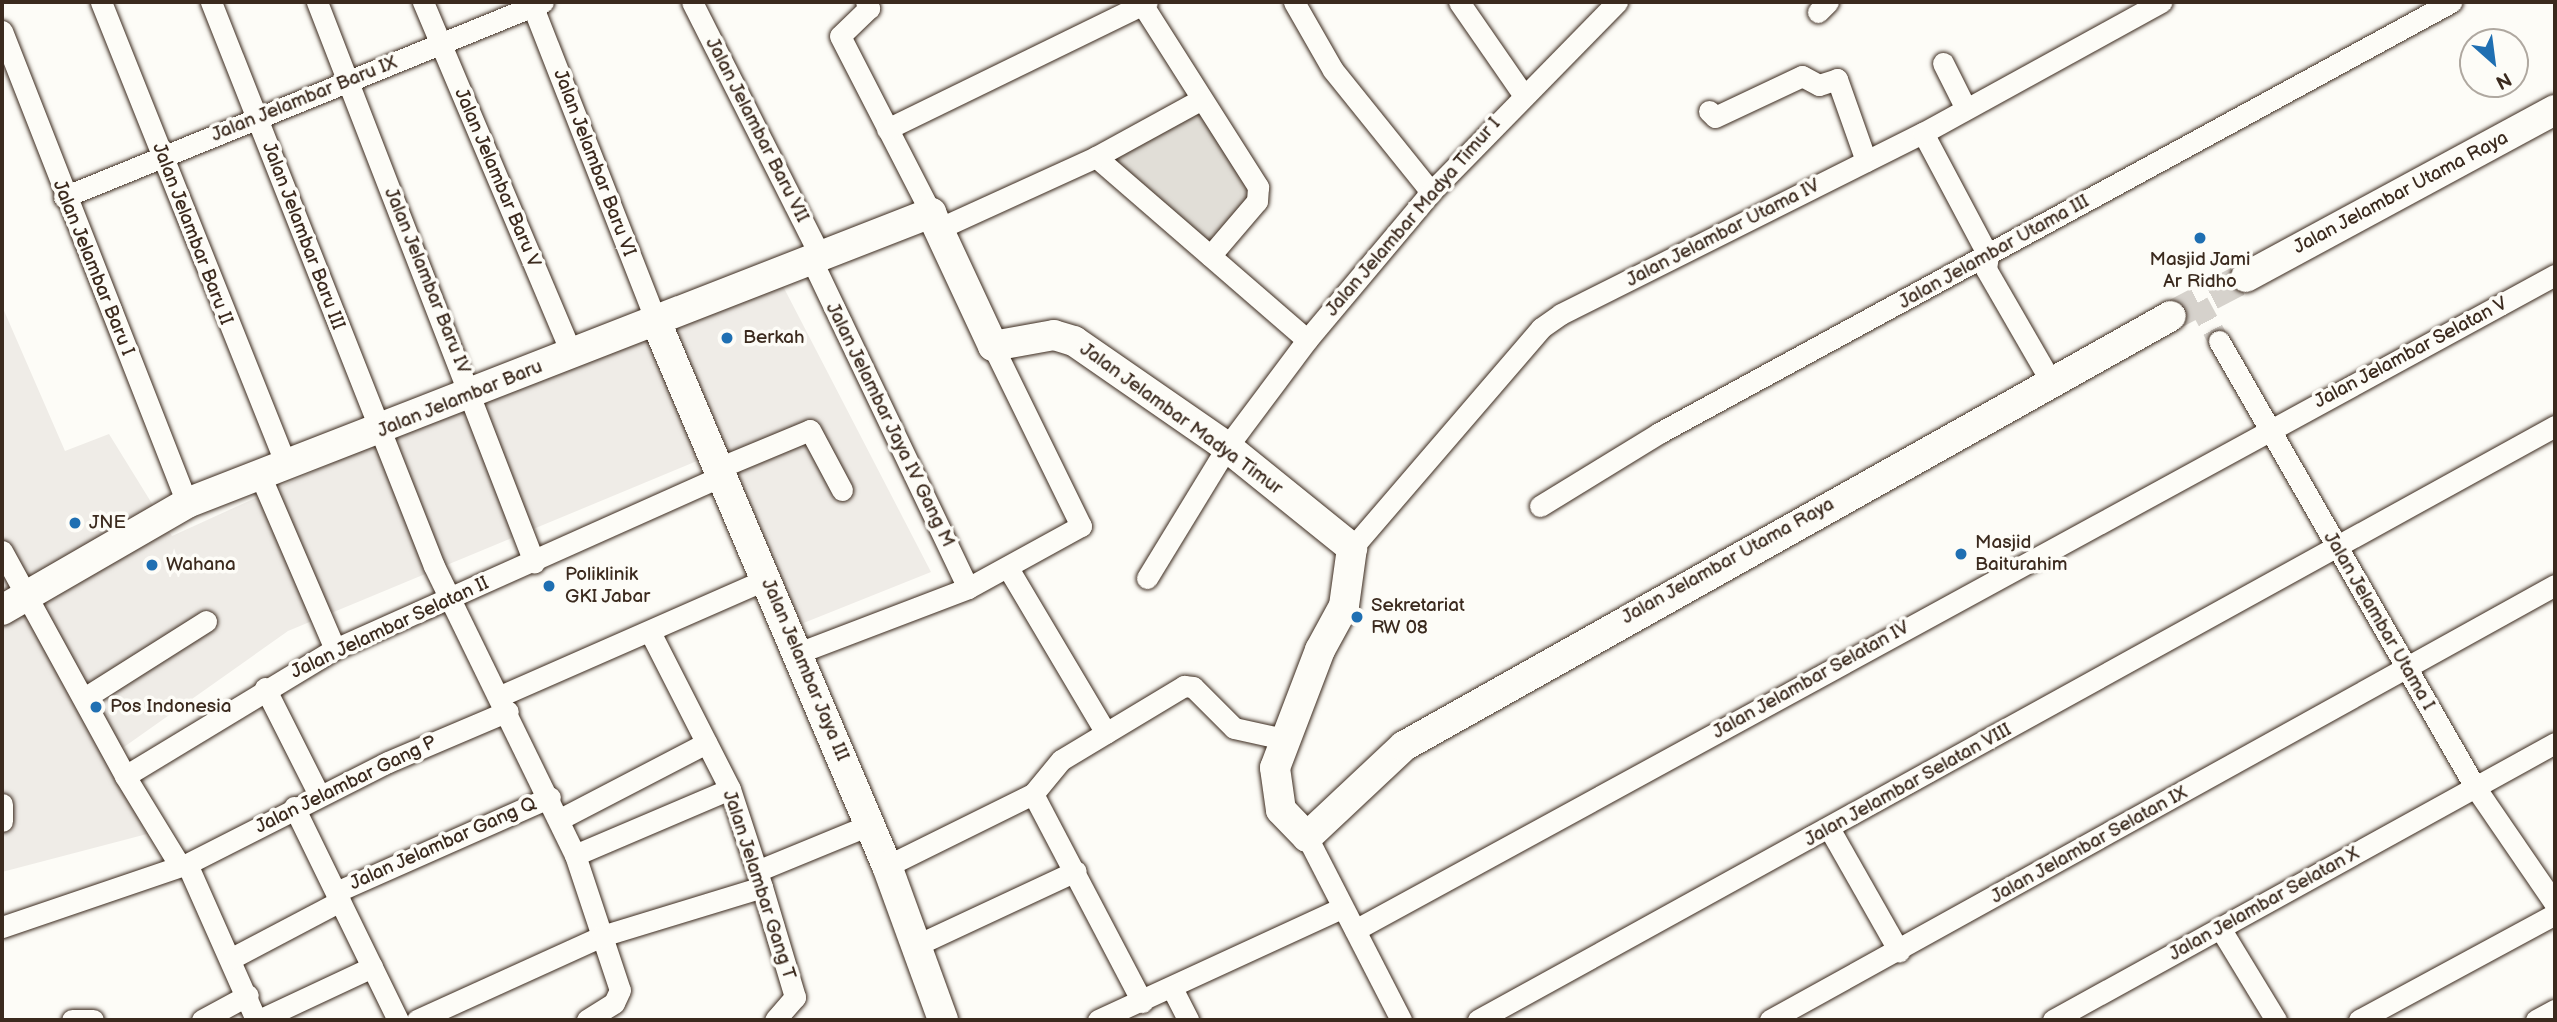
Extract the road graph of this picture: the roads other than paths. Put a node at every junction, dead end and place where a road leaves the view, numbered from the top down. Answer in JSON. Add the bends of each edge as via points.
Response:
{"nodes":[{"id":1,"x":101,"y":2,"type":"edge"},
{"id":2,"x":211,"y":2,"type":"edge"},
{"id":3,"x":317,"y":2,"type":"edge"},
{"id":4,"x":423,"y":2,"type":"edge"},
{"id":5,"x":692,"y":2,"type":"edge"},
{"id":6,"x":1294,"y":2,"type":"edge"},
{"id":7,"x":1459,"y":2,"type":"edge"},
{"id":8,"x":1617,"y":2,"type":"edge"},
{"id":9,"x":2161,"y":2,"type":"edge"},
{"id":10,"x":2451,"y":2,"type":"edge"},
{"id":11,"x":535,"y":3,"type":"edge"},
{"id":12,"x":1145,"y":3,"type":"edge"},
{"id":13,"x":872,"y":4,"type":"edge"},
{"id":14,"x":2,"y":32,"type":"edge"},
{"id":15,"x":440,"y":45,"type":"junction"},
{"id":16,"x":1943,"y":63,"type":"dead end"},
{"id":17,"x":348,"y":82,"type":"junction"},
{"id":18,"x":1522,"y":93,"type":"junction"},
{"id":19,"x":1200,"y":100,"type":"junction"},
{"id":20,"x":1965,"y":107,"type":"junction"},
{"id":21,"x":2555,"y":110,"type":"edge"},
{"id":22,"x":1709,"y":111,"type":"dead end"},
{"id":23,"x":257,"y":118,"type":"junction"},
{"id":24,"x":887,"y":129,"type":"junction"},
{"id":25,"x":1923,"y":133,"type":"junction"},
{"id":26,"x":162,"y":156,"type":"junction"},
{"id":27,"x":1096,"y":157,"type":"junction"},
{"id":28,"x":1866,"y":161,"type":"junction"},
{"id":29,"x":1431,"y":191,"type":"junction"},
{"id":30,"x":64,"y":197,"type":"junction"},
{"id":31,"x":935,"y":221,"type":"junction"},
{"id":32,"x":1988,"y":255,"type":"junction"},
{"id":33,"x":1210,"y":256,"type":"junction"},
{"id":34,"x":818,"y":261,"type":"junction"},
{"id":35,"x":2555,"y":275,"type":"edge"},
{"id":36,"x":2246,"y":276,"type":"tunnel mouth"},
{"id":37,"x":2171,"y":316,"type":"tunnel mouth"},
{"id":38,"x":657,"y":324,"type":"junction"},
{"id":39,"x":1307,"y":340,"type":"junction"},
{"id":40,"x":2219,"y":341,"type":"tunnel mouth"},
{"id":41,"x":993,"y":346,"type":"junction"},
{"id":42,"x":572,"y":354,"type":"junction"},
{"id":43,"x":2050,"y":380,"type":"junction"},
{"id":44,"x":472,"y":395,"type":"junction"},
{"id":45,"x":2555,"y":426,"type":"edge"},
{"id":46,"x":379,"y":431,"type":"junction"},
{"id":47,"x":2267,"y":431,"type":"junction"},
{"id":48,"x":1227,"y":447,"type":"junction"},
{"id":49,"x":273,"y":470,"type":"junction"},
{"id":50,"x":723,"y":471,"type":"junction"},
{"id":51,"x":842,"y":490,"type":"dead end"},
{"id":52,"x":187,"y":503,"type":"junction"},
{"id":53,"x":1540,"y":506,"type":"dead end"},
{"id":54,"x":2337,"y":547,"type":"junction"},
{"id":55,"x":1352,"y":548,"type":"junction"},
{"id":56,"x":2,"y":551,"type":"edge"},
{"id":57,"x":534,"y":562,"type":"junction"},
{"id":58,"x":1007,"y":568,"type":"junction"},
{"id":59,"x":1147,"y":578,"type":"dead end"},
{"id":60,"x":767,"y":579,"type":"junction"},
{"id":61,"x":2555,"y":585,"type":"edge"},
{"id":62,"x":968,"y":588,"type":"junction"},
{"id":63,"x":30,"y":595,"type":"junction"},
{"id":64,"x":450,"y":598,"type":"junction"},
{"id":65,"x":2,"y":610,"type":"edge"},
{"id":66,"x":206,"y":621,"type":"dead end"},
{"id":67,"x":650,"y":632,"type":"junction"},
{"id":68,"x":335,"y":649,"type":"junction"},
{"id":69,"x":798,"y":653,"type":"junction"},
{"id":70,"x":2406,"y":666,"type":"junction"},
{"id":71,"x":265,"y":688,"type":"junction"},
{"id":72,"x":86,"y":697,"type":"junction"},
{"id":73,"x":504,"y":704,"type":"junction"},
{"id":74,"x":1107,"y":733,"type":"junction"},
{"id":75,"x":1284,"y":740,"type":"junction"},
{"id":76,"x":706,"y":743,"type":"junction"},
{"id":77,"x":2555,"y":743,"type":"edge"},
{"id":78,"x":125,"y":776,"type":"junction"},
{"id":79,"x":2475,"y":787,"type":"junction"},
{"id":80,"x":730,"y":789,"type":"junction"},
{"id":81,"x":1033,"y":794,"type":"junction"},
{"id":82,"x":318,"y":795,"type":"junction"},
{"id":83,"x":550,"y":797,"type":"junction"},
{"id":84,"x":2,"y":804,"type":"edge"},
{"id":85,"x":294,"y":807,"type":"junction"},
{"id":86,"x":560,"y":819,"type":"junction"},
{"id":87,"x":2,"y":821,"type":"edge"},
{"id":88,"x":869,"y":825,"type":"junction"},
{"id":89,"x":1829,"y":828,"type":"junction"},
{"id":90,"x":1307,"y":837,"type":"junction"},
{"id":91,"x":575,"y":855,"type":"junction"},
{"id":92,"x":183,"y":865,"type":"junction"},
{"id":93,"x":887,"y":866,"type":"junction"},
{"id":94,"x":1076,"y":871,"type":"junction"},
{"id":95,"x":760,"y":879,"type":"junction"},
{"id":96,"x":338,"y":896,"type":"junction"},
{"id":97,"x":2553,"y":902,"type":"edge"},
{"id":98,"x":1342,"y":908,"type":"junction"},
{"id":99,"x":2,"y":927,"type":"edge"},
{"id":100,"x":2220,"y":928,"type":"junction"},
{"id":101,"x":1355,"y":930,"type":"junction"},
{"id":102,"x":601,"y":936,"type":"junction"},
{"id":103,"x":917,"y":945,"type":"junction"},
{"id":104,"x":1899,"y":951,"type":"junction"},
{"id":105,"x":232,"y":958,"type":"junction"},
{"id":106,"x":372,"y":967,"type":"junction"},
{"id":107,"x":1174,"y":990,"type":"junction"},
{"id":108,"x":248,"y":995,"type":"junction"},
{"id":109,"x":1142,"y":1002,"type":"junction"},
{"id":110,"x":2555,"y":1010,"type":"edge"},
{"id":111,"x":72,"y":1020,"type":"edge"},
{"id":112,"x":93,"y":1020,"type":"edge"},
{"id":113,"x":202,"y":1020,"type":"edge"},
{"id":114,"x":258,"y":1020,"type":"edge"},
{"id":115,"x":398,"y":1020,"type":"edge"},
{"id":116,"x":416,"y":1020,"type":"edge"},
{"id":117,"x":587,"y":1020,"type":"edge"},
{"id":118,"x":775,"y":1020,"type":"edge"},
{"id":119,"x":943,"y":1020,"type":"edge"},
{"id":120,"x":1098,"y":1020,"type":"edge"},
{"id":121,"x":1188,"y":1020,"type":"edge"},
{"id":122,"x":1401,"y":1020,"type":"edge"},
{"id":123,"x":1478,"y":1020,"type":"edge"},
{"id":124,"x":1770,"y":1020,"type":"edge"},
{"id":125,"x":2053,"y":1020,"type":"edge"},
{"id":126,"x":2276,"y":1020,"type":"edge"},
{"id":127,"x":2359,"y":1020,"type":"edge"},
{"id":128,"x":2536,"y":1020,"type":"edge"}],
"edges":[{"from":1,"to":26,"type":"street","name":"Jalan Jelambar Baru II"},
{"from":2,"to":23,"type":"street","name":"Jalan Jelambar Baru III"},
{"from":3,"to":17,"type":"street","name":"Jalan Jelambar Baru IV"},
{"from":4,"to":15,"type":"street","name":"Jalan Jelambar Baru V"},
{"from":5,"to":34,"type":"street","name":"Jalan Jelambar Baru VII"},
{"from":6,"to":29,"type":"street","via":[[1333,70]]},
{"from":7,"to":18,"type":"street"},
{"from":8,"to":18,"type":"street","name":"Jalan Jelambar Madya Timur I"},
{"from":9,"to":20,"type":"street","name":"Jalan Jelambar Utama IV"},
{"from":10,"to":32,"type":"street","name":"Jalan Jelambar Utama III"},
{"from":11,"to":15,"type":"street","name":"Jalan Jelambar Baru IX"},
{"from":11,"to":38,"type":"street","name":"Jalan Jelambar Baru VI"},
{"from":12,"to":19,"type":"street"},
{"from":12,"to":24,"type":"street"},
{"from":13,"to":24,"type":"street","via":[[839,32]]},
{"from":14,"to":30,"type":"street","name":"Jalan Jelambar Baru I"},
{"from":15,"to":17,"type":"street","name":"Jalan Jelambar Baru IX"},
{"from":15,"to":42,"type":"street","name":"Jalan Jelambar Baru V"},
{"from":16,"to":20,"type":"street"},
{"from":17,"to":23,"type":"street","name":"Jalan Jelambar Baru IX"},
{"from":17,"to":44,"type":"street","name":"Jalan Jelambar Baru IV"},
{"from":18,"to":29,"type":"street","name":"Jalan Jelambar Madya Timur I"},
{"from":19,"to":27,"type":"street"},
{"from":19,"to":33,"type":"street","via":[[1259,194]]},
{"from":20,"to":25,"type":"street","name":"Jalan Jelambar Utama IV"},
{"from":21,"to":36,"type":"street","name":"Jalan Jelambar Utama Raya"},
{"from":22,"to":28,"type":"street","via":[[1715,117],[1802,76],[1819,85],[1837,79]]},
{"from":23,"to":26,"type":"street","name":"Jalan Jelambar Baru IX"},
{"from":23,"to":46,"type":"street","name":"Jalan Jelambar Baru III"},
{"from":24,"to":31,"type":"street"},
{"from":25,"to":28,"type":"street","name":"Jalan Jelambar Utama IV"},
{"from":25,"to":32,"type":"street"},
{"from":26,"to":30,"type":"street","name":"Jalan Jelambar Baru IX"},
{"from":26,"to":49,"type":"street","name":"Jalan Jelambar Baru II"},
{"from":27,"to":31,"type":"street"},
{"from":27,"to":33,"type":"street"},
{"from":28,"to":55,"type":"street","name":"Jalan Jelambar Utama IV","via":[[1541,328]]},
{"from":29,"to":39,"type":"street","name":"Jalan Jelambar Madya Timur I"},
{"from":30,"to":52,"type":"street","name":"Jalan Jelambar Baru I"},
{"from":31,"to":34,"type":"street","name":"Jalan Jelambar Baru"},
{"from":31,"to":41,"type":"street"},
{"from":32,"to":43,"type":"street","via":[[1986,269]]},
{"from":32,"to":53,"type":"street","name":"Jalan Jelambar Utama III","via":[[1659,433]]},
{"from":33,"to":39,"type":"street"},
{"from":34,"to":38,"type":"street","name":"Jalan Jelambar Baru"},
{"from":34,"to":62,"type":"street","name":"Jalan Jelambar Jaya IV Gang M"},
{"from":35,"to":47,"type":"street","name":"Jalan Jelambar Selatan V"},
{"from":37,"to":43,"type":"street","name":"Jalan Jelambar Utama Raya"},
{"from":38,"to":42,"type":"street","name":"Jalan Jelambar Baru"},
{"from":38,"to":50,"type":"street","name":"Jalan Jelambar Jaya III"},
{"from":39,"to":48,"type":"street","name":"Jalan Jelambar Madya Timur I"},
{"from":40,"to":47,"type":"street","name":"Jalan Jelambar Utama I"},
{"from":41,"to":48,"type":"street","name":"Jalan Jelambar Madya Timur","via":[[1066,337]]},
{"from":41,"to":58,"type":"street","via":[[1080,517],[1076,533]]},
{"from":42,"to":44,"type":"street","name":"Jalan Jelambar Baru"},
{"from":43,"to":90,"type":"street","name":"Jalan Jelambar Utama Raya","via":[[1404,746]]},
{"from":44,"to":46,"type":"street","name":"Jalan Jelambar Baru"},
{"from":44,"to":57,"type":"street","name":"Jalan Jelambar Baru IV"},
{"from":45,"to":54,"type":"street","name":"Jalan Jelambar Selatan VIII"},
{"from":46,"to":49,"type":"street","name":"Jalan Jelambar Baru"},
{"from":46,"to":64,"type":"street","name":"Jalan Jelambar Baru III"},
{"from":47,"to":54,"type":"street","name":"Jalan Jelambar Utama I"},
{"from":47,"to":101,"type":"street","name":"Jalan Jelambar Selatan IV"},
{"from":48,"to":55,"type":"street","name":"Jalan Jelambar Madya Timur"},
{"from":48,"to":59,"type":"street","name":"Jalan Jelambar Madya Timur I"},
{"from":49,"to":52,"type":"street","name":"Jalan Jelambar Baru"},
{"from":49,"to":68,"type":"street","name":"Jalan Jelambar Baru II"},
{"from":50,"to":51,"type":"street","name":"Jalan Jelambar Selatan II","via":[[810,430]]},
{"from":50,"to":57,"type":"street","name":"Jalan Jelambar Selatan II"},
{"from":50,"to":60,"type":"street","name":"Jalan Jelambar Jaya III"},
{"from":52,"to":63,"type":"street","name":"Jalan Jelambar Baru"},
{"from":54,"to":70,"type":"street","name":"Jalan Jelambar Utama I"},
{"from":54,"to":89,"type":"street","name":"Jalan Jelambar Selatan VIII"},
{"from":55,"to":75,"type":"street","via":[[1344,606]]},
{"from":56,"to":63,"type":"street"},
{"from":57,"to":64,"type":"street","name":"Jalan Jelambar Selatan II"},
{"from":58,"to":62,"type":"street"},
{"from":58,"to":74,"type":"street"},
{"from":60,"to":67,"type":"street","name":"Jalan Jelambar Gang P"},
{"from":60,"to":69,"type":"street","name":"Jalan Jelambar Jaya III"},
{"from":61,"to":70,"type":"street","name":"Jalan Jelambar Selatan IX"},
{"from":62,"to":69,"type":"street"},
{"from":63,"to":65,"type":"street","name":"Jalan Jelambar Baru"},
{"from":63,"to":72,"type":"street"},
{"from":64,"to":68,"type":"street","name":"Jalan Jelambar Selatan II"},
{"from":64,"to":73,"type":"street","name":"Jalan Jelambar Baru III"},
{"from":66,"to":72,"type":"street"},
{"from":67,"to":73,"type":"street","name":"Jalan Jelambar Gang P"},
{"from":67,"to":76,"type":"street","name":"Jalan Jelambar Gang T"},
{"from":68,"to":71,"type":"street","name":"Jalan Jelambar Selatan II"},
{"from":69,"to":88,"type":"street","name":"Jalan Jelambar Jaya III"},
{"from":70,"to":79,"type":"street","name":"Jalan Jelambar Utama I"},
{"from":70,"to":104,"type":"street","name":"Jalan Jelambar Selatan IX"},
{"from":71,"to":78,"type":"street","name":"Jalan Jelambar Selatan II"},
{"from":71,"to":82,"type":"street"},
{"from":72,"to":78,"type":"street"},
{"from":73,"to":82,"type":"street","name":"Jalan Jelambar Gang P"},
{"from":73,"to":83,"type":"street","name":"Jalan Jelambar Baru III"},
{"from":74,"to":75,"type":"street","via":[[1189,685],[1234,728]]},
{"from":74,"to":81,"type":"street","via":[[1061,760]]},
{"from":75,"to":90,"type":"street","via":[[1273,784],[1282,810]]},
{"from":76,"to":80,"type":"street","name":"Jalan Jelambar Gang T"},
{"from":76,"to":86,"type":"street"},
{"from":77,"to":79,"type":"street","name":"Jalan Jelambar Selatan X"},
{"from":78,"to":92,"type":"street"},
{"from":79,"to":97,"type":"street","name":"Jalan Jelambar Utama I"},
{"from":79,"to":100,"type":"street","name":"Jalan Jelambar Selatan X"},
{"from":80,"to":91,"type":"street"},
{"from":80,"to":95,"type":"street","name":"Jalan Jelambar Gang T"},
{"from":81,"to":93,"type":"street"},
{"from":81,"to":94,"type":"street"},
{"from":82,"to":85,"type":"street","name":"Jalan Jelambar Gang P"},
{"from":83,"to":86,"type":"street","name":"Jalan Jelambar Baru III"},
{"from":83,"to":96,"type":"street","name":"Jalan Jelambar Gang Q"},
{"from":84,"to":87,"type":"street"},
{"from":85,"to":92,"type":"street","name":"Jalan Jelambar Gang P"},
{"from":85,"to":96,"type":"street"},
{"from":86,"to":91,"type":"street","name":"Jalan Jelambar Baru III"},
{"from":88,"to":93,"type":"street","name":"Jalan Jelambar Jaya III"},
{"from":88,"to":95,"type":"street"},
{"from":89,"to":104,"type":"street"},
{"from":89,"to":123,"type":"street","name":"Jalan Jelambar Selatan VIII"},
{"from":90,"to":98,"type":"street"},
{"from":91,"to":102,"type":"street","name":"Jalan Jelambar Baru III"},
{"from":92,"to":99,"type":"street","name":"Jalan Jelambar Gang P"},
{"from":92,"to":105,"type":"street"},
{"from":93,"to":103,"type":"street","name":"Jalan Jelambar Jaya III"},
{"from":94,"to":103,"type":"street"},
{"from":94,"to":109,"type":"street"},
{"from":95,"to":102,"type":"street"},
{"from":95,"to":118,"type":"street","name":"Jalan Jelambar Gang T","via":[[795,997]]},
{"from":96,"to":105,"type":"street","name":"Jalan Jelambar Gang Q"},
{"from":96,"to":106,"type":"street"},
{"from":97,"to":127,"type":"street"},
{"from":98,"to":101,"type":"street"},
{"from":98,"to":107,"type":"street"},
{"from":100,"to":125,"type":"street","name":"Jalan Jelambar Selatan X"},
{"from":100,"to":126,"type":"street"},
{"from":101,"to":122,"type":"street"},
{"from":102,"to":116,"type":"street"},
{"from":102,"to":117,"type":"street","name":"Jalan Jelambar Baru III","via":[[620,990],[614,1003]]},
{"from":103,"to":119,"type":"street","name":"Jalan Jelambar Jaya III"},
{"from":104,"to":124,"type":"street","name":"Jalan Jelambar Selatan IX"},
{"from":105,"to":108,"type":"street"},
{"from":106,"to":114,"type":"street"},
{"from":106,"to":115,"type":"street"},
{"from":107,"to":109,"type":"street"},
{"from":107,"to":121,"type":"street"},
{"from":108,"to":113,"type":"street"},
{"from":108,"to":114,"type":"street"},
{"from":109,"to":120,"type":"street"},
{"from":110,"to":128,"type":"street"},
{"from":111,"to":112,"type":"street"}]}
